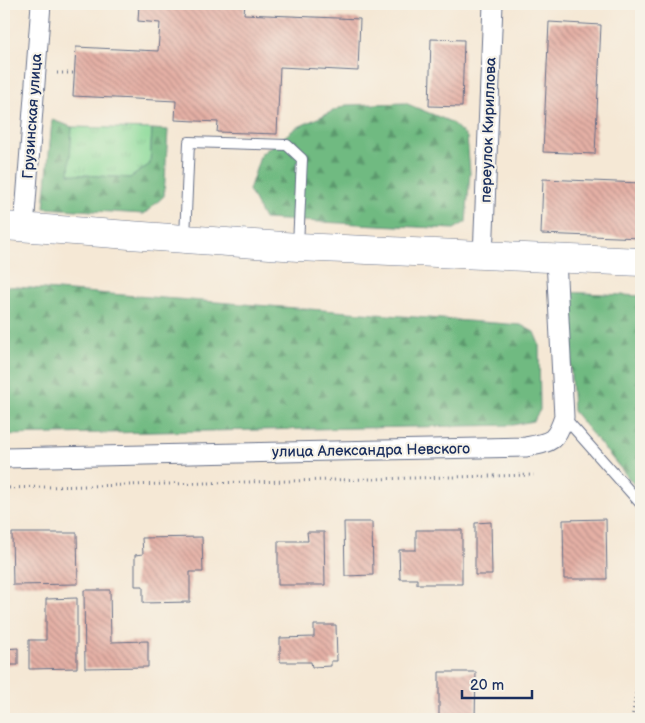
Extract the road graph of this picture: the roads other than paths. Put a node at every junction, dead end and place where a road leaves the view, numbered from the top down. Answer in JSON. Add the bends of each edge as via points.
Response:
{"nodes":[{"id":1,"x":41,"y":4,"type":"edge"},
{"id":2,"x":493,"y":4,"type":"edge"},
{"id":3,"x":14,"y":227,"type":"edge"},
{"id":4,"x":185,"y":239,"type":"junction"},
{"id":5,"x":298,"y":247,"type":"junction"},
{"id":6,"x":483,"y":257,"type":"junction"},
{"id":7,"x":556,"y":259,"type":"junction"},
{"id":8,"x":641,"y":262,"type":"edge"},
{"id":9,"x":564,"y":416,"type":"junction"},
{"id":10,"x":4,"y":458,"type":"edge"},
{"id":11,"x":641,"y":504,"type":"edge"},
{"id":12,"x":641,"y":543,"type":"edge"},
{"id":13,"x":641,"y":550,"type":"edge"},
{"id":14,"x":641,"y":583,"type":"edge"}],
"edges":[{"from":1,"to":3,"type":"street","name":"Грузинская улица"},
{"from":2,"to":6,"type":"street","name":"переулок Кириллова"},
{"from":3,"to":4,"type":"main road"},
{"from":4,"to":5,"type":"main road"},
{"from":4,"to":5,"type":"lane","via":[[189,142],[287,144],[302,159]]},
{"from":5,"to":6,"type":"main road"},
{"from":6,"to":7,"type":"main road"},
{"from":7,"to":8,"type":"main road"},
{"from":7,"to":9,"type":"street","name":"улица Александра Невского"},
{"from":9,"to":10,"type":"street","name":"улица Александра Невского","via":[[558,435],[547,443],[526,446]]},
{"from":9,"to":11,"type":"lane"},
{"from":12,"to":13,"type":"lane"},
{"from":13,"to":14,"type":"lane"}]}
